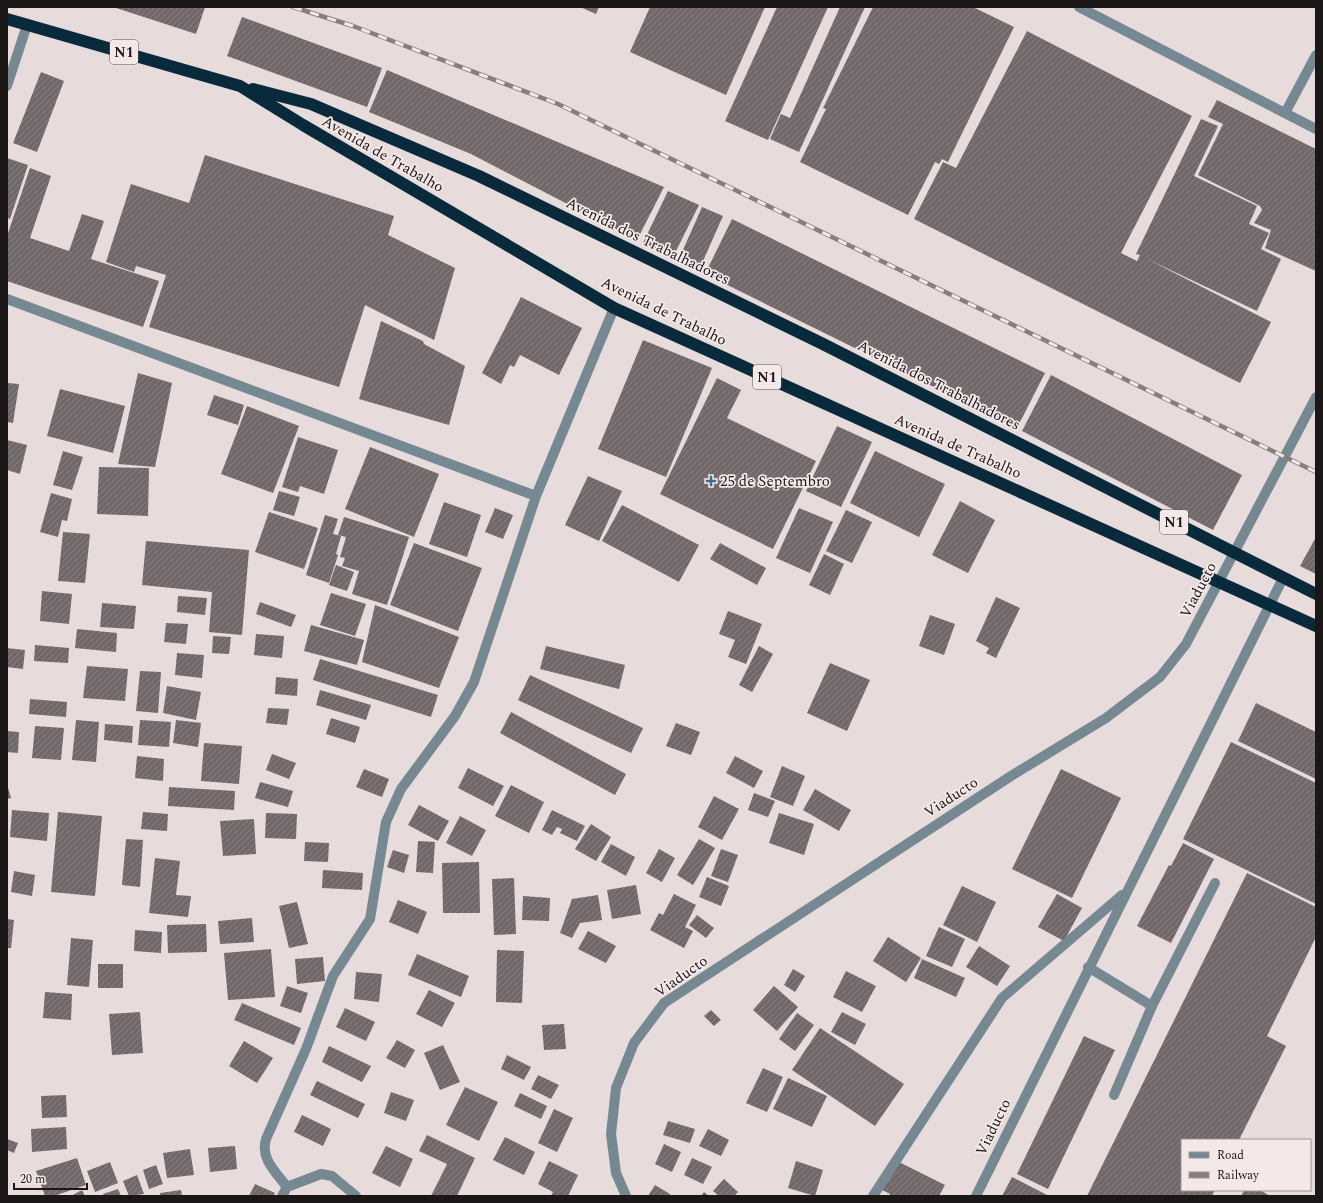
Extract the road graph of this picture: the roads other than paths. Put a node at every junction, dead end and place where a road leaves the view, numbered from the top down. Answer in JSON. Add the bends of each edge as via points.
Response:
{"nodes":[{"id":1,"x":1079,"y":7,"type":"edge"},
{"id":2,"x":7,"y":19,"type":"edge"},
{"id":3,"x":27,"y":25,"type":"junction"},
{"id":4,"x":1316,"y":55,"type":"edge"},
{"id":5,"x":7,"y":86,"type":"edge"},
{"id":6,"x":240,"y":86,"type":"junction"},
{"id":7,"x":1285,"y":113,"type":"junction"},
{"id":8,"x":1316,"y":129,"type":"edge"},
{"id":9,"x":7,"y":298,"type":"edge"},
{"id":10,"x":614,"y":308,"type":"junction"},
{"id":11,"x":1316,"y":397,"type":"edge"},
{"id":12,"x":1032,"y":450,"type":"joint"},
{"id":13,"x":536,"y":496,"type":"junction"},
{"id":14,"x":1283,"y":578,"type":"junction"},
{"id":15,"x":1316,"y":594,"type":"edge"},
{"id":16,"x":1270,"y":604,"type":"junction"},
{"id":17,"x":1316,"y":626,"type":"edge"},
{"id":18,"x":1215,"y":883,"type":"dead end"},
{"id":19,"x":1125,"y":892,"type":"junction"},
{"id":20,"x":1088,"y":967,"type":"junction"},
{"id":21,"x":1152,"y":1006,"type":"junction"},
{"id":22,"x":1114,"y":1095,"type":"dead end"},
{"id":23,"x":284,"y":1192,"type":"edge"},
{"id":24,"x":356,"y":1196,"type":"edge"},
{"id":25,"x":626,"y":1196,"type":"edge"},
{"id":26,"x":873,"y":1196,"type":"edge"},
{"id":27,"x":976,"y":1196,"type":"edge"}],
"edges":[{"from":1,"to":7,"type":"street"},
{"from":2,"to":3,"type":"highway","name":"Avenida de Trabalho","number":"N1"},
{"from":3,"to":5,"type":"street"},
{"from":3,"to":6,"type":"highway","name":"Avenida de Trabalho","number":"N1"},
{"from":4,"to":7,"type":"street"},
{"from":6,"to":10,"type":"highway","name":"Avenida de Trabalho","number":"N1"},
{"from":6,"to":12,"type":"highway","name":"Avenida dos Trabalhadores","number":"N1","via":[[311,104],[479,176]]},
{"from":7,"to":8,"type":"street"},
{"from":9,"to":13,"type":"street"},
{"from":10,"to":13,"type":"street"},
{"from":10,"to":16,"type":"highway","name":"Avenida de Trabalho","number":"N1"},
{"from":11,"to":25,"type":"street","name":"Viaducto","via":[[1186,644],[1160,677],[1106,718],[1011,776],[664,1003],[634,1043],[616,1088],[612,1134],[616,1173]]},
{"from":12,"to":14,"type":"highway","name":"Avenida de Trabalho","number":"N1"},
{"from":13,"to":23,"type":"street","via":[[474,682],[455,716],[401,789],[386,822],[370,919],[333,976],[306,1049],[266,1139],[264,1153],[267,1163]]},
{"from":14,"to":15,"type":"highway","name":"Avenida de Trabalho","number":"N1"},
{"from":14,"to":16,"type":"street","name":"Viaducto"},
{"from":16,"to":17,"type":"highway","name":"Avenida de Trabalho","number":"N1"},
{"from":16,"to":19,"type":"street","name":"Viaducto"},
{"from":18,"to":21,"type":"street"},
{"from":19,"to":20,"type":"street","name":"Viaducto"},
{"from":19,"to":26,"type":"street","via":[[1002,998]]},
{"from":20,"to":21,"type":"street"},
{"from":20,"to":27,"type":"street","name":"Viaducto"},
{"from":21,"to":22,"type":"street"},
{"from":23,"to":24,"type":"street","via":[[321,1174],[327,1174]]}]}
